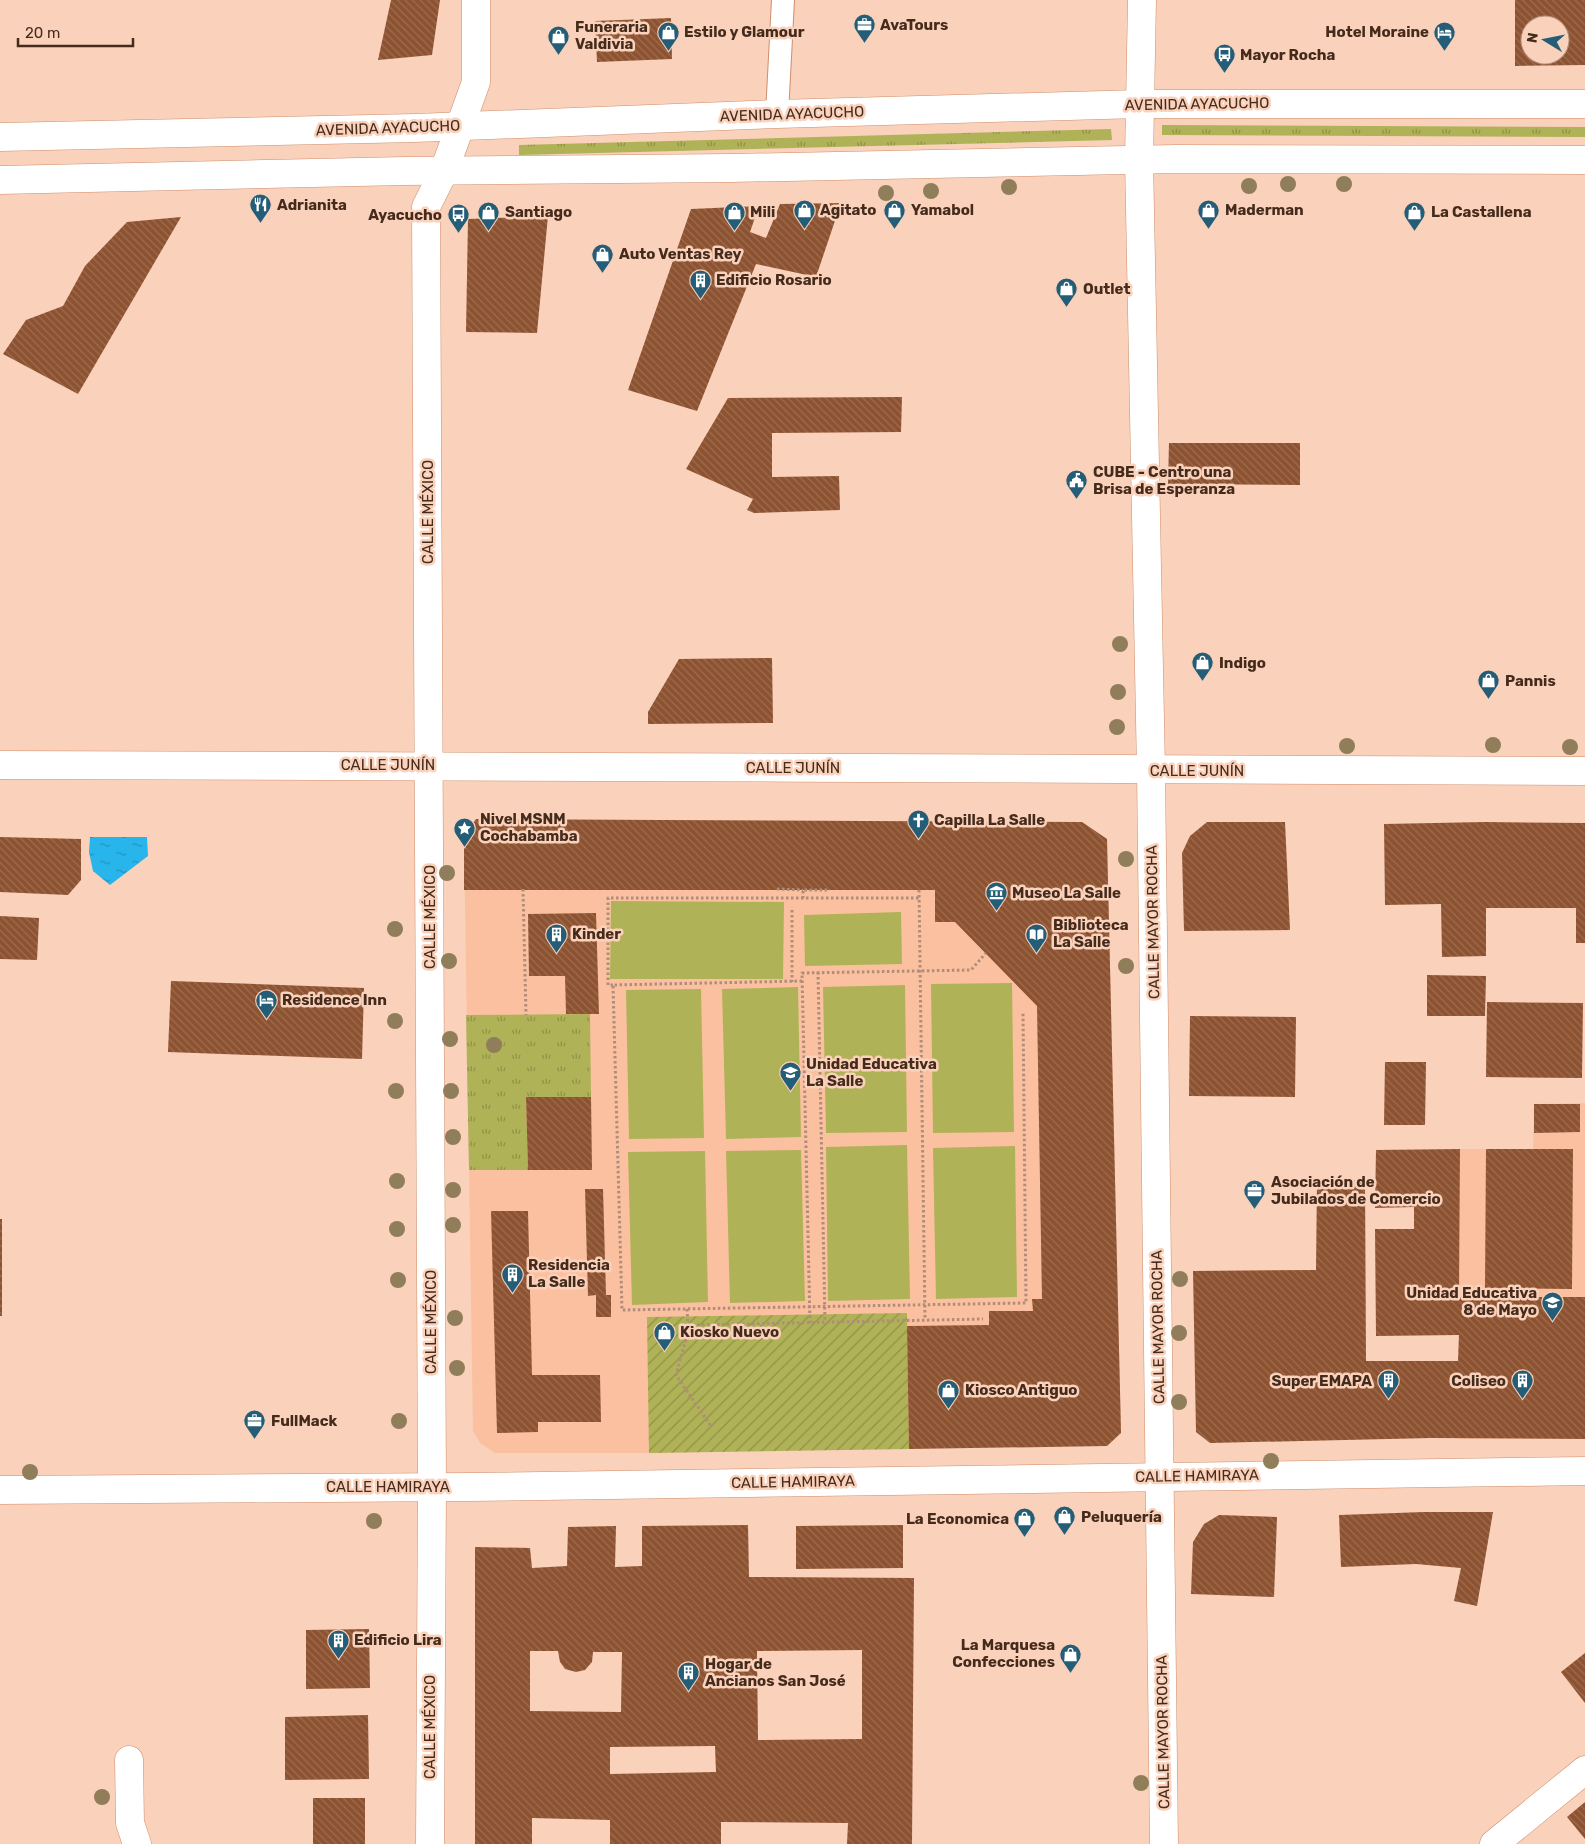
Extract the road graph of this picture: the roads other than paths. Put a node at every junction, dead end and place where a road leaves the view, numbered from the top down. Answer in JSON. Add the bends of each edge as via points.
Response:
{"nodes":[{"id":1,"x":476,"y":0,"type":"edge"},
{"id":2,"x":783,"y":0,"type":"edge"},
{"id":3,"x":1142,"y":0,"type":"edge"},
{"id":4,"x":1139,"y":104,"type":"junction"},
{"id":5,"x":1585,"y":104,"type":"edge"},
{"id":6,"x":777,"y":114,"type":"junction"},
{"id":7,"x":459,"y":126,"type":"junction"},
{"id":8,"x":0,"y":137,"type":"edge"},
{"id":9,"x":1139,"y":159,"type":"junction"},
{"id":10,"x":1585,"y":160,"type":"edge"},
{"id":11,"x":444,"y":171,"type":"junction"},
{"id":12,"x":0,"y":180,"type":"edge"},
{"id":13,"x":0,"y":765,"type":"edge"},
{"id":14,"x":430,"y":765,"type":"junction"},
{"id":15,"x":1151,"y":771,"type":"junction"},
{"id":16,"x":1585,"y":771,"type":"edge"},
{"id":17,"x":1585,"y":1470,"type":"edge"},
{"id":18,"x":1160,"y":1476,"type":"junction"},
{"id":19,"x":432,"y":1487,"type":"junction"},
{"id":20,"x":0,"y":1490,"type":"edge"},
{"id":21,"x":129,"y":1760,"type":"dead end"},
{"id":22,"x":1585,"y":1770,"type":"edge"},
{"id":23,"x":137,"y":1844,"type":"edge"},
{"id":24,"x":430,"y":1844,"type":"edge"},
{"id":25,"x":1164,"y":1844,"type":"edge"},
{"id":26,"x":1494,"y":1844,"type":"edge"}],
"edges":[{"from":1,"to":7,"type":"street","name":"CALLE MÉXICO","via":[[476,82]]},
{"from":2,"to":6,"type":"lane"},
{"from":3,"to":4,"type":"street","name":"CALLE MAYOR ROCHA"},
{"from":4,"to":5,"type":"street","name":"AVENIDA AYACUCHO"},
{"from":4,"to":6,"type":"street","name":"AVENIDA AYACUCHO"},
{"from":4,"to":9,"type":"street","name":"CALLE MAYOR ROCHA"},
{"from":6,"to":7,"type":"street","name":"AVENIDA AYACUCHO"},
{"from":7,"to":8,"type":"street","name":"AVENIDA AYACUCHO"},
{"from":7,"to":11,"type":"street","name":"CALLE MÉXICO"},
{"from":9,"to":10,"type":"street"},
{"from":9,"to":11,"type":"street"},
{"from":9,"to":15,"type":"street","name":"CALLE MAYOR ROCHA"},
{"from":11,"to":12,"type":"street"},
{"from":11,"to":14,"type":"street","name":"CALLE MÉXICO","via":[[426,208]]},
{"from":13,"to":14,"type":"street","name":"CALLE JUNÍN"},
{"from":14,"to":15,"type":"street","name":"CALLE JUNÍN"},
{"from":14,"to":19,"type":"street","name":"CALLE MÉXICO"},
{"from":15,"to":16,"type":"street","name":"CALLE JUNÍN"},
{"from":15,"to":18,"type":"street","name":"CALLE MAYOR ROCHA"},
{"from":17,"to":18,"type":"street","name":"CALLE HAMIRAYA"},
{"from":18,"to":19,"type":"street","name":"CALLE HAMIRAYA"},
{"from":18,"to":25,"type":"street","name":"CALLE MAYOR ROCHA"},
{"from":19,"to":20,"type":"street","name":"CALLE HAMIRAYA"},
{"from":19,"to":24,"type":"street","name":"CALLE MÉXICO"},
{"from":21,"to":23,"type":"street","via":[[130,1823]]},
{"from":22,"to":26,"type":"street"}]}
